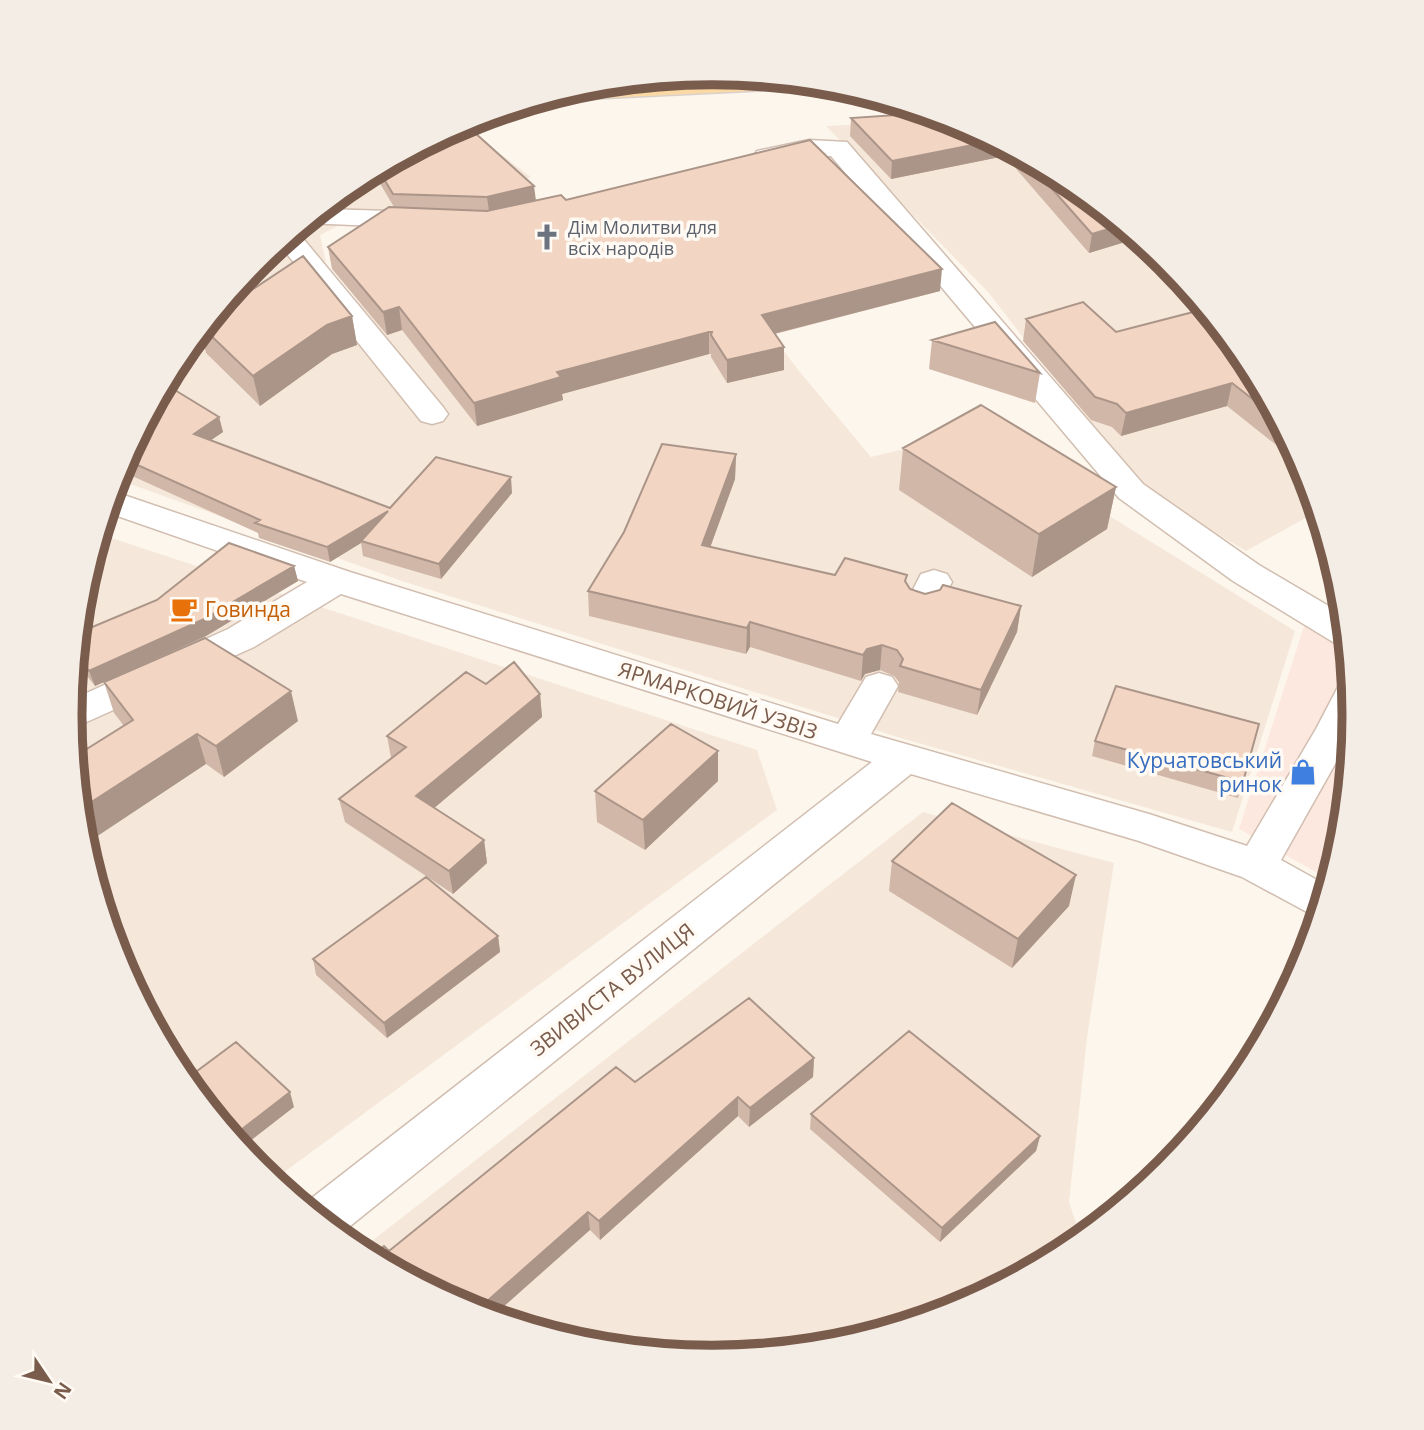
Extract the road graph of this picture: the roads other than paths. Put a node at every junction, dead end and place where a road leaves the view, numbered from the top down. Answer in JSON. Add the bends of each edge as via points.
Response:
{"nodes":[{"id":1,"x":741,"y":163,"type":"edge"},
{"id":2,"x":326,"y":217,"type":"edge"},
{"id":3,"x":456,"y":221,"type":"edge"},
{"id":4,"x":295,"y":244,"type":"edge"},
{"id":5,"x":432,"y":414,"type":"dead end"},
{"id":6,"x":119,"y":504,"type":"edge"},
{"id":7,"x":337,"y":580,"type":"junction"},
{"id":8,"x":1335,"y":626,"type":"edge"},
{"id":9,"x":879,"y":686,"type":"dead end"},
{"id":10,"x":82,"y":710,"type":"edge"},
{"id":11,"x":1341,"y":737,"type":"edge"},
{"id":12,"x":847,"y":741,"type":"junction"},
{"id":13,"x":904,"y":758,"type":"junction"},
{"id":14,"x":1257,"y":866,"type":"junction"},
{"id":15,"x":1314,"y":898,"type":"edge"},
{"id":16,"x":328,"y":1214,"type":"edge"}],
"edges":[{"from":1,"to":8,"type":"street","via":[[808,148],[838,148],[1131,491],[1246,573]]},
{"from":2,"to":3,"type":"street"},
{"from":4,"to":5,"type":"street"},
{"from":6,"to":7,"type":"street","name":"ЯРМАРКОВИЙ УЗВІЗ"},
{"from":7,"to":10,"type":"street","via":[[242,638]]},
{"from":7,"to":12,"type":"street","name":"ЯРМАРКОВИЙ УЗВІЗ"},
{"from":9,"to":12,"type":"street"},
{"from":11,"to":14,"type":"street"},
{"from":12,"to":13,"type":"street","name":"ЯРМАРКОВИЙ УЗВІЗ"},
{"from":13,"to":14,"type":"street","name":"ЯРМАРКОВИЙ УЗВІЗ","via":[[1149,829]]},
{"from":13,"to":16,"type":"street","name":"ЗВИВИСТА ВУЛИЦЯ"},
{"from":14,"to":15,"type":"street","name":"ЯРМАРКОВИЙ УЗВІЗ"}]}
